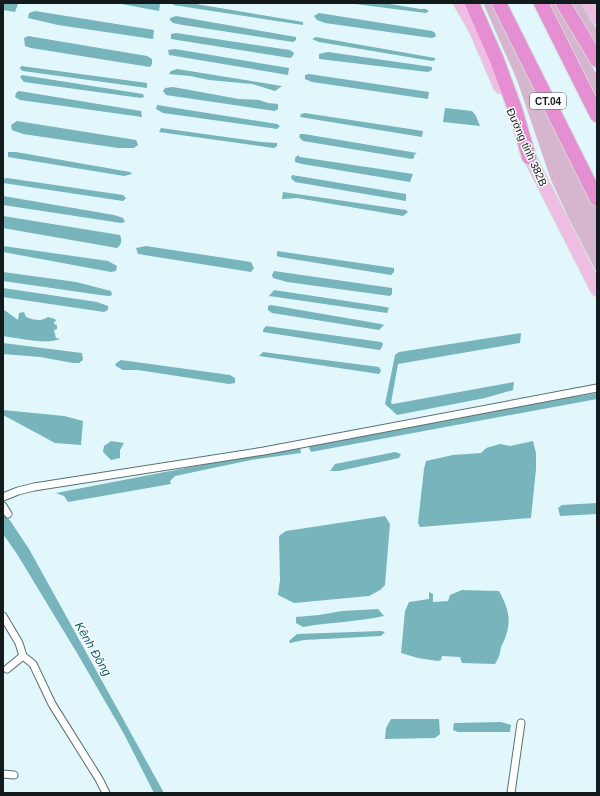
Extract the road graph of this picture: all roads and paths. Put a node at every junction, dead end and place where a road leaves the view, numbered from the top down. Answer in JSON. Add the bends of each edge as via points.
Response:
{"nodes":[{"id":1,"x":460,"y":3,"type":"edge"},
{"id":2,"x":472,"y":3,"type":"edge"},
{"id":3,"x":499,"y":3,"type":"edge"},
{"id":4,"x":541,"y":3,"type":"edge"},
{"id":5,"x":563,"y":3,"type":"edge"},
{"id":6,"x":589,"y":3,"type":"edge"},
{"id":7,"x":597,"y":18,"type":"edge"},
{"id":8,"x":597,"y":60,"type":"edge"},
{"id":9,"x":597,"y":115,"type":"edge"},
{"id":10,"x":529,"y":157,"type":"junction"},
{"id":11,"x":597,"y":199,"type":"edge"},
{"id":12,"x":597,"y":290,"type":"edge"},
{"id":13,"x":597,"y":388,"type":"edge"},
{"id":14,"x":3,"y":497,"type":"edge"},
{"id":15,"x":3,"y":506,"type":"edge"},
{"id":16,"x":8,"y":514,"type":"dead end"},
{"id":17,"x":3,"y":616,"type":"edge"},
{"id":18,"x":23,"y":656,"type":"junction"},
{"id":19,"x":7,"y":669,"type":"dead end"},
{"id":20,"x":521,"y":723,"type":"dead end"},
{"id":21,"x":3,"y":774,"type":"edge"},
{"id":22,"x":14,"y":775,"type":"dead end"},
{"id":23,"x":106,"y":793,"type":"edge"},
{"id":24,"x":511,"y":793,"type":"edge"}],
"edges":[{"from":1,"to":10,"type":"main road","name":"Đường tỉnh 382B","via":[[475,29]]},
{"from":2,"to":10,"type":"highway","via":[[497,60]]},
{"from":3,"to":11,"type":"highway","number":"CT.04"},
{"from":4,"to":9,"type":"highway"},
{"from":5,"to":8,"type":"highway"},
{"from":6,"to":7,"type":"main road"},
{"from":10,"to":12,"type":"main road","name":"Đường tỉnh 382B"},
{"from":13,"to":14,"type":"street","via":[[264,451],[34,487]]},
{"from":15,"to":16,"type":"street"},
{"from":17,"to":18,"type":"street","via":[[19,643]]},
{"from":18,"to":19,"type":"street"},
{"from":18,"to":23,"type":"street","via":[[33,664],[52,704]]},
{"from":20,"to":24,"type":"street"},
{"from":21,"to":22,"type":"street"}]}
